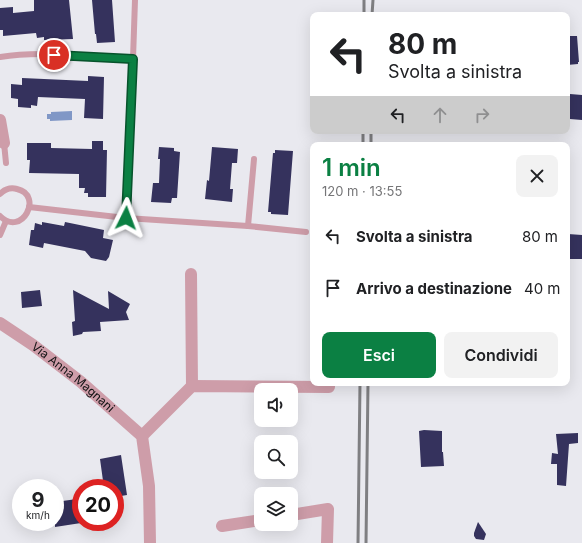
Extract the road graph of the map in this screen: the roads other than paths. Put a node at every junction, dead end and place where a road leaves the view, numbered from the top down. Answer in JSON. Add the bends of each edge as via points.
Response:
{"nodes":[{"id":1,"x":135,"y":0,"type":"edge"},
{"id":2,"x":0,"y":57,"type":"edge"},
{"id":3,"x":133,"y":59,"type":"junction"},
{"id":4,"x":0,"y":120,"type":"edge"},
{"id":5,"x":4,"y":143,"type":"joint"},
{"id":6,"x":254,"y":159,"type":"dead end"},
{"id":7,"x":6,"y":163,"type":"dead end"},
{"id":8,"x":0,"y":194,"type":"edge"},
{"id":9,"x":29,"y":207,"type":"junction"},
{"id":10,"x":0,"y":216,"type":"edge"},
{"id":11,"x":126,"y":218,"type":"junction"},
{"id":12,"x":6,"y":221,"type":"junction"},
{"id":13,"x":248,"y":226,"type":"junction"},
{"id":14,"x":306,"y":232,"type":"dead end"},
{"id":15,"x":0,"y":235,"type":"edge"},
{"id":16,"x":191,"y":274,"type":"dead end"},
{"id":17,"x":0,"y":323,"type":"edge"},
{"id":18,"x":192,"y":386,"type":"junction"},
{"id":19,"x":329,"y":386,"type":"edge"},
{"id":20,"x":142,"y":436,"type":"junction"},
{"id":21,"x":298,"y":514,"type":"edge"},
{"id":22,"x":254,"y":521,"type":"edge"},
{"id":23,"x":222,"y":526,"type":"dead end"},
{"id":24,"x":150,"y":543,"type":"edge"},
{"id":25,"x":327,"y":543,"type":"edge"}],
"edges":[{"from":1,"to":3,"type":"lane"},
{"from":2,"to":3,"type":"lane","via":[[54,55]]},
{"from":3,"to":11,"type":"lane"},
{"from":4,"to":5,"type":"street"},
{"from":5,"to":7,"type":"lane"},
{"from":6,"to":13,"type":"lane"},
{"from":8,"to":9,"type":"lane","via":[[10,188],[20,190],[27,197]]},
{"from":9,"to":11,"type":"lane"},
{"from":9,"to":12,"type":"lane","via":[[21,220]]},
{"from":10,"to":12,"type":"lane"},
{"from":11,"to":13,"type":"lane"},
{"from":12,"to":15,"type":"lane"},
{"from":13,"to":14,"type":"lane"},
{"from":16,"to":18,"type":"street"},
{"from":17,"to":20,"type":"street","name":"Via Anna Magnani","via":[[81,382]]},
{"from":18,"to":19,"type":"street"},
{"from":18,"to":20,"type":"street"},
{"from":20,"to":24,"type":"street","via":[[148,486]]},
{"from":21,"to":25,"type":"street","via":[[328,509]]},
{"from":22,"to":23,"type":"street"}]}
